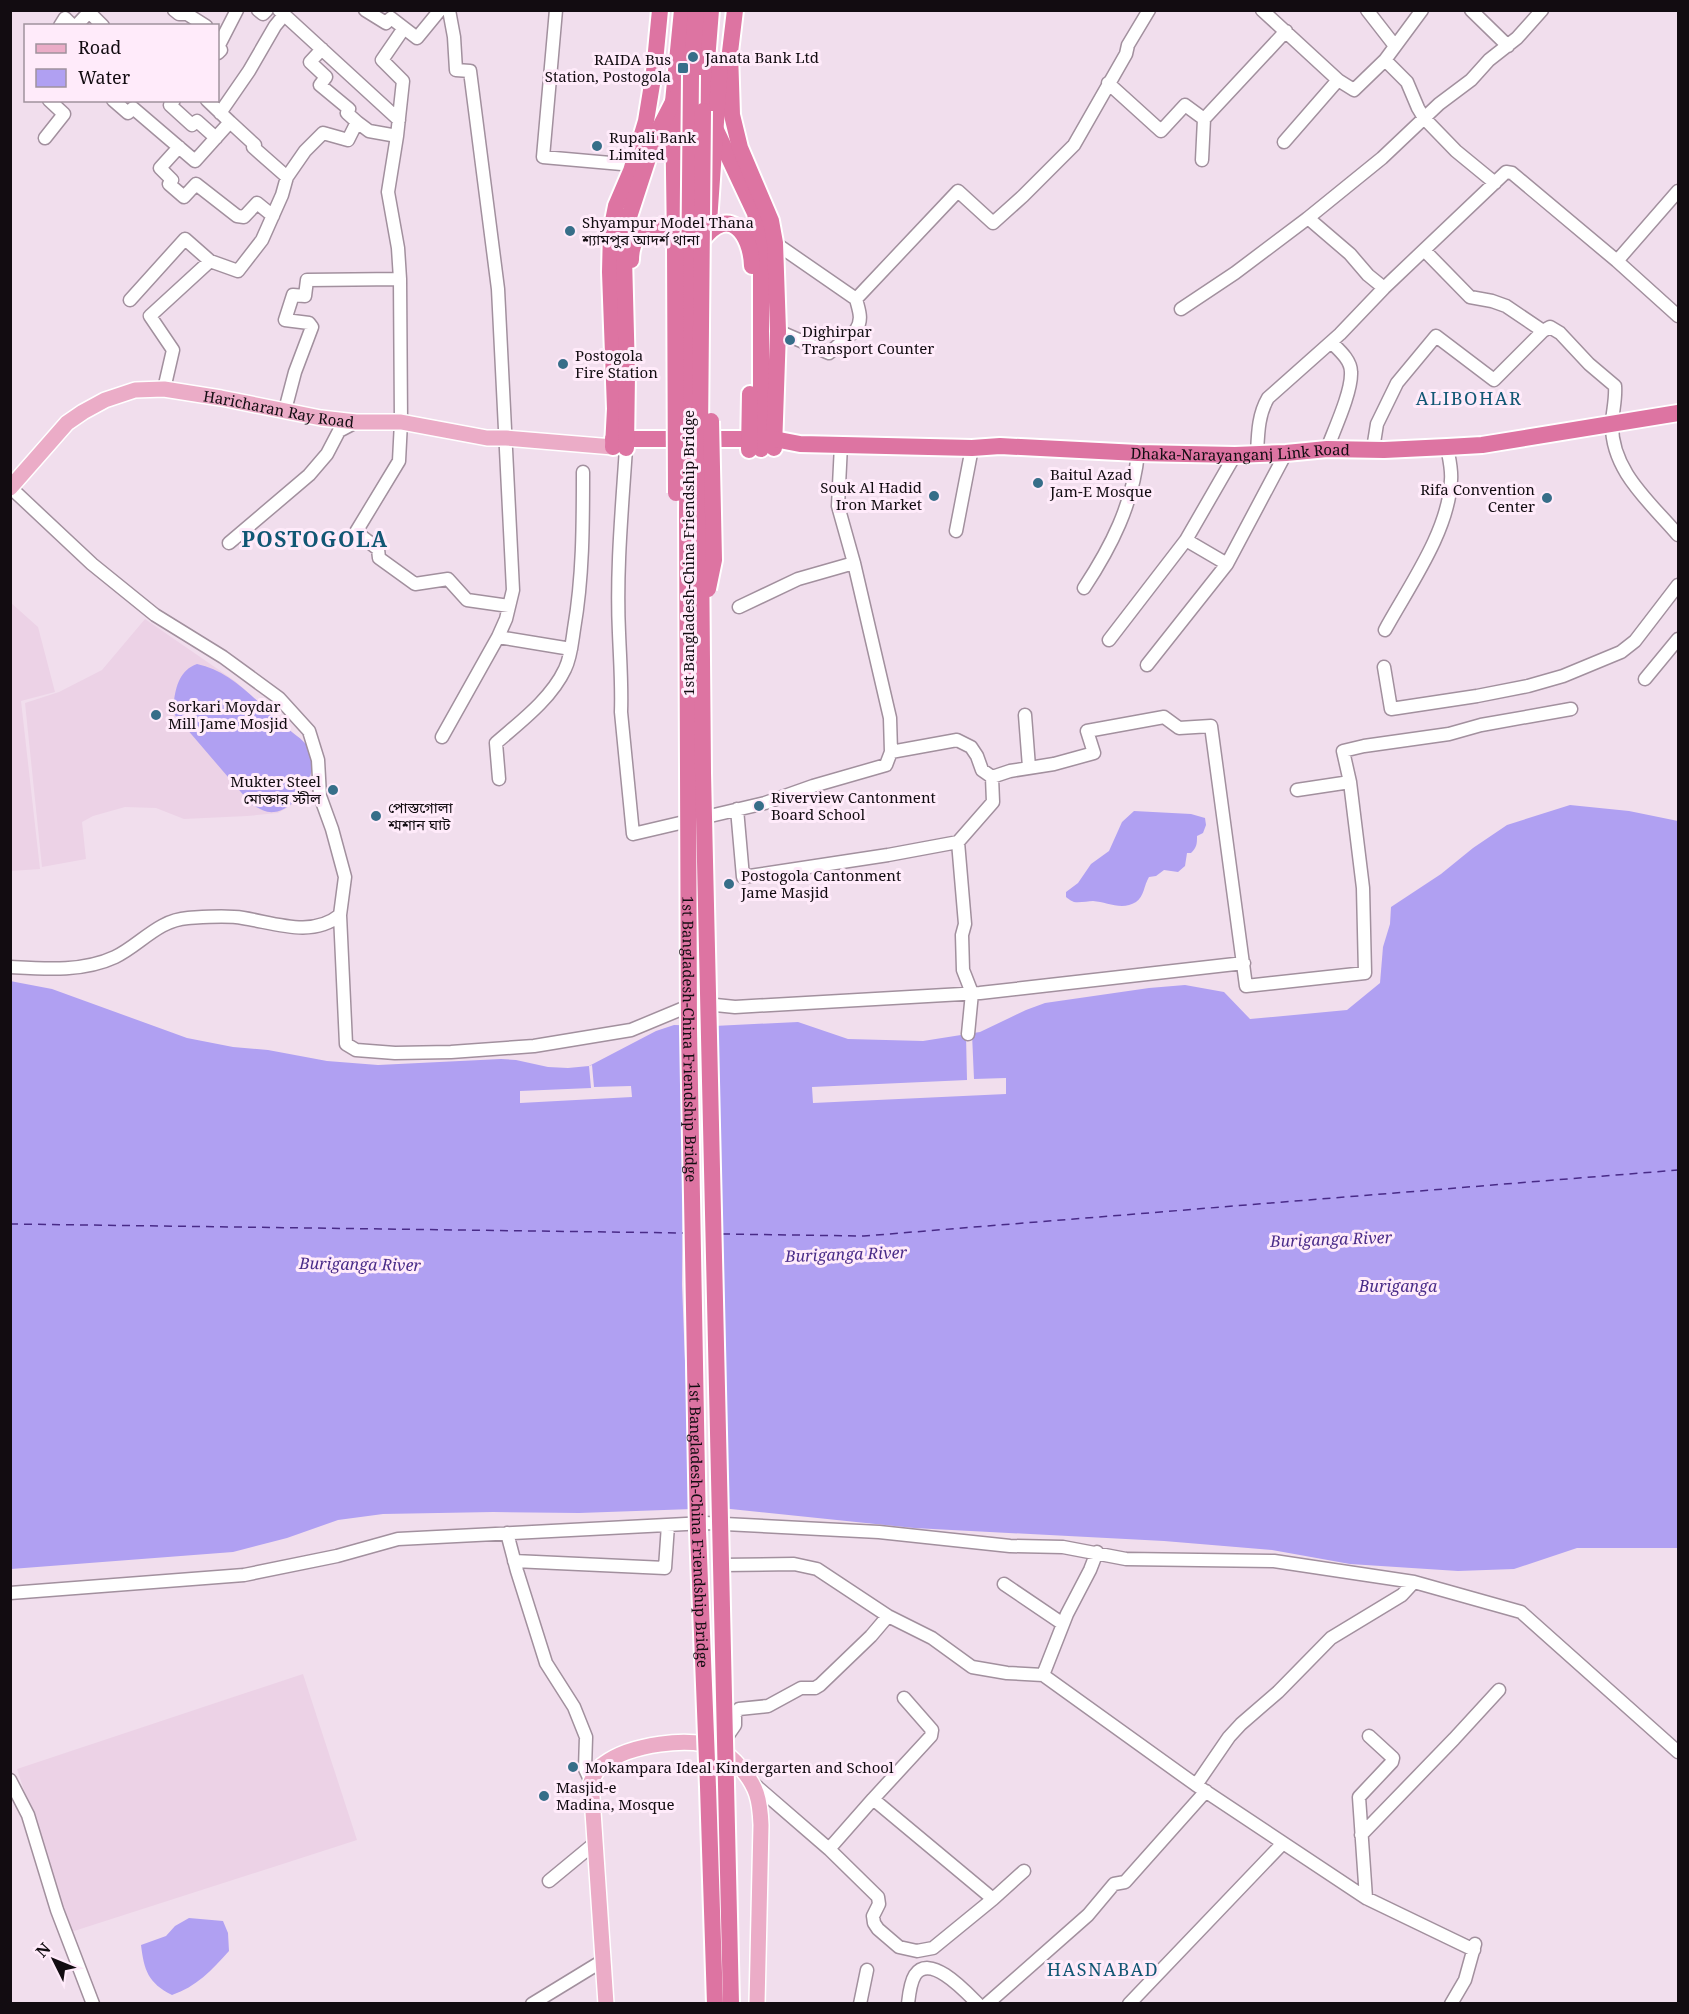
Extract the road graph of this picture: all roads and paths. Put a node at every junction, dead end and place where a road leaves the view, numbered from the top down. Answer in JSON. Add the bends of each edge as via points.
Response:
{"nodes":[{"id":1,"x":174,"y":10,"type":"edge"},
{"id":2,"x":237,"y":10,"type":"edge"},
{"id":3,"x":258,"y":10,"type":"edge"},
{"id":4,"x":267,"y":10,"type":"edge"},
{"id":5,"x":365,"y":10,"type":"edge"},
{"id":6,"x":440,"y":10,"type":"edge"},
{"id":7,"x":449,"y":10,"type":"edge"},
{"id":8,"x":556,"y":10,"type":"edge"},
{"id":9,"x":660,"y":10,"type":"edge"},
{"id":10,"x":682,"y":10,"type":"edge"},
{"id":11,"x":696,"y":10,"type":"edge"},
{"id":12,"x":711,"y":10,"type":"edge"},
{"id":13,"x":725,"y":10,"type":"edge"},
{"id":14,"x":735,"y":10,"type":"edge"},
{"id":15,"x":1262,"y":10,"type":"edge"},
{"id":16,"x":1367,"y":10,"type":"edge"},
{"id":17,"x":1422,"y":10,"type":"edge"},
{"id":18,"x":1471,"y":10,"type":"edge"},
{"id":19,"x":1542,"y":10,"type":"edge"},
{"id":20,"x":89,"y":11,"type":"edge"},
{"id":21,"x":1146,"y":12,"type":"edge"},
{"id":22,"x":281,"y":13,"type":"edge"},
{"id":23,"x":61,"y":24,"type":"edge"},
{"id":24,"x":72,"y":24,"type":"edge"},
{"id":25,"x":76,"y":24,"type":"edge"},
{"id":26,"x":101,"y":24,"type":"edge"},
{"id":27,"x":203,"y":24,"type":"edge"},
{"id":28,"x":404,"y":28,"type":"junction"},
{"id":29,"x":1286,"y":31,"type":"junction"},
{"id":30,"x":222,"y":33,"type":"edge"},
{"id":31,"x":1395,"y":46,"type":"junction"},
{"id":32,"x":1508,"y":46,"type":"junction"},
{"id":33,"x":322,"y":49,"type":"junction"},
{"id":34,"x":1385,"y":60,"type":"junction"},
{"id":35,"x":691,"y":75,"type":"junction"},
{"id":36,"x":1338,"y":80,"type":"junction"},
{"id":37,"x":1108,"y":83,"type":"junction"},
{"id":38,"x":51,"y":102,"type":"edge"},
{"id":39,"x":115,"y":102,"type":"edge"},
{"id":40,"x":172,"y":102,"type":"edge"},
{"id":41,"x":209,"y":102,"type":"edge"},
{"id":42,"x":673,"y":102,"type":"junction"},
{"id":43,"x":703,"y":111,"type":"junction"},
{"id":44,"x":220,"y":112,"type":"junction"},
{"id":45,"x":1424,"y":118,"type":"junction"},
{"id":46,"x":1204,"y":119,"type":"junction"},
{"id":47,"x":399,"y":120,"type":"junction"},
{"id":48,"x":230,"y":122,"type":"junction"},
{"id":49,"x":357,"y":122,"type":"junction"},
{"id":50,"x":715,"y":128,"type":"junction"},
{"id":51,"x":397,"y":136,"type":"junction"},
{"id":52,"x":45,"y":138,"type":"dead end"},
{"id":53,"x":216,"y":138,"type":"junction"},
{"id":54,"x":1284,"y":142,"type":"dead end"},
{"id":55,"x":179,"y":147,"type":"junction"},
{"id":56,"x":1202,"y":159,"type":"dead end"},
{"id":57,"x":633,"y":165,"type":"junction"},
{"id":58,"x":287,"y":177,"type":"junction"},
{"id":59,"x":1495,"y":183,"type":"junction"},
{"id":60,"x":1678,"y":191,"type":"edge"},
{"id":61,"x":273,"y":216,"type":"junction"},
{"id":62,"x":1308,"y":218,"type":"junction"},
{"id":63,"x":693,"y":239,"type":"junction"},
{"id":64,"x":775,"y":243,"type":"junction"},
{"id":65,"x":1425,"y":251,"type":"junction"},
{"id":66,"x":210,"y":261,"type":"junction"},
{"id":67,"x":1617,"y":261,"type":"junction"},
{"id":68,"x":400,"y":279,"type":"junction"},
{"id":69,"x":1384,"y":288,"type":"junction"},
{"id":70,"x":856,"y":299,"type":"junction"},
{"id":71,"x":130,"y":300,"type":"dead end"},
{"id":72,"x":1181,"y":309,"type":"dead end"},
{"id":73,"x":1678,"y":316,"type":"edge"},
{"id":74,"x":777,"y":331,"type":"junction"},
{"id":75,"x":1543,"y":331,"type":"junction"},
{"id":76,"x":1331,"y":342,"type":"junction"},
{"id":77,"x":164,"y":388,"type":"junction"},
{"id":78,"x":285,"y":410,"type":"junction"},
{"id":79,"x":1678,"y":413,"type":"edge"},
{"id":80,"x":356,"y":422,"type":"junction"},
{"id":81,"x":402,"y":422,"type":"junction"},
{"id":82,"x":1612,"y":423,"type":"junction"},
{"id":83,"x":506,"y":438,"type":"junction"},
{"id":84,"x":625,"y":443,"type":"junction"},
{"id":85,"x":841,"y":444,"type":"junction"},
{"id":86,"x":761,"y":445,"type":"junction"},
{"id":87,"x":972,"y":447,"type":"junction"},
{"id":88,"x":1447,"y":447,"type":"junction"},
{"id":89,"x":1327,"y":449,"type":"junction"},
{"id":90,"x":1373,"y":449,"type":"junction"},
{"id":91,"x":1138,"y":453,"type":"junction"},
{"id":92,"x":1286,"y":453,"type":"junction"},
{"id":93,"x":1257,"y":454,"type":"junction"},
{"id":94,"x":1235,"y":455,"type":"junction"},
{"id":95,"x":583,"y":472,"type":"dead end"},
{"id":96,"x":11,"y":488,"type":"edge"},
{"id":97,"x":956,"y":531,"type":"dead end"},
{"id":98,"x":1678,"y":535,"type":"edge"},
{"id":99,"x":1186,"y":540,"type":"junction"},
{"id":100,"x":229,"y":543,"type":"dead end"},
{"id":101,"x":854,"y":563,"type":"junction"},
{"id":102,"x":1227,"y":564,"type":"junction"},
{"id":103,"x":1678,"y":585,"type":"edge"},
{"id":104,"x":1084,"y":588,"type":"dead end"},
{"id":105,"x":509,"y":606,"type":"junction"},
{"id":106,"x":739,"y":608,"type":"dead end"},
{"id":107,"x":694,"y":622,"type":"junction"},
{"id":108,"x":1385,"y":630,"type":"dead end"},
{"id":109,"x":498,"y":638,"type":"junction"},
{"id":110,"x":1678,"y":639,"type":"edge"},
{"id":111,"x":1108,"y":640,"type":"dead end"},
{"id":112,"x":571,"y":650,"type":"junction"},
{"id":113,"x":1673,"y":651,"type":"edge"},
{"id":114,"x":1147,"y":665,"type":"dead end"},
{"id":115,"x":1384,"y":667,"type":"dead end"},
{"id":116,"x":1645,"y":679,"type":"dead end"},
{"id":117,"x":1572,"y":709,"type":"dead end"},
{"id":118,"x":1025,"y":715,"type":"dead end"},
{"id":119,"x":442,"y":737,"type":"dead end"},
{"id":120,"x":891,"y":752,"type":"junction"},
{"id":121,"x":1029,"y":767,"type":"junction"},
{"id":122,"x":992,"y":777,"type":"junction"},
{"id":123,"x":499,"y":779,"type":"dead end"},
{"id":124,"x":1350,"y":782,"type":"junction"},
{"id":125,"x":1297,"y":790,"type":"dead end"},
{"id":126,"x":737,"y":809,"type":"junction"},
{"id":127,"x":958,"y":842,"type":"junction"},
{"id":128,"x":340,"y":915,"type":"junction"},
{"id":129,"x":1244,"y":963,"type":"junction"},
{"id":130,"x":10,"y":967,"type":"edge"},
{"id":131,"x":972,"y":993,"type":"junction"},
{"id":132,"x":968,"y":1035,"type":"dead end"},
{"id":133,"x":705,"y":1523,"type":"junction"},
{"id":134,"x":668,"y":1525,"type":"junction"},
{"id":135,"x":507,"y":1533,"type":"junction"},
{"id":136,"x":1097,"y":1552,"type":"junction"},
{"id":137,"x":514,"y":1561,"type":"junction"},
{"id":138,"x":721,"y":1565,"type":"junction"},
{"id":139,"x":1414,"y":1581,"type":"junction"},
{"id":140,"x":1004,"y":1584,"type":"dead end"},
{"id":141,"x":10,"y":1593,"type":"edge"},
{"id":142,"x":888,"y":1616,"type":"junction"},
{"id":143,"x":1063,"y":1624,"type":"junction"},
{"id":144,"x":1044,"y":1675,"type":"junction"},
{"id":145,"x":1499,"y":1690,"type":"dead end"},
{"id":146,"x":904,"y":1698,"type":"dead end"},
{"id":147,"x":1369,"y":1736,"type":"dead end"},
{"id":148,"x":714,"y":1747,"type":"junction"},
{"id":149,"x":1678,"y":1752,"type":"edge"},
{"id":150,"x":10,"y":1780,"type":"edge"},
{"id":151,"x":591,"y":1782,"type":"junction"},
{"id":152,"x":755,"y":1785,"type":"junction"},
{"id":153,"x":1201,"y":1788,"type":"junction"},
{"id":154,"x":873,"y":1799,"type":"junction"},
{"id":155,"x":1361,"y":1835,"type":"junction"},
{"id":156,"x":595,"y":1843,"type":"junction"},
{"id":157,"x":1283,"y":1843,"type":"junction"},
{"id":158,"x":829,"y":1849,"type":"junction"},
{"id":159,"x":1024,"y":1871,"type":"dead end"},
{"id":160,"x":549,"y":1881,"type":"dead end"},
{"id":161,"x":993,"y":1899,"type":"junction"},
{"id":162,"x":1366,"y":1899,"type":"junction"},
{"id":163,"x":604,"y":1960,"type":"junction"},
{"id":164,"x":867,"y":1970,"type":"dead end"},
{"id":165,"x":93,"y":2004,"type":"edge"},
{"id":166,"x":532,"y":2004,"type":"edge"},
{"id":167,"x":606,"y":2004,"type":"edge"},
{"id":168,"x":715,"y":2004,"type":"edge"},
{"id":169,"x":731,"y":2004,"type":"edge"},
{"id":170,"x":757,"y":2004,"type":"edge"},
{"id":171,"x":860,"y":2004,"type":"edge"},
{"id":172,"x":908,"y":2004,"type":"edge"},
{"id":173,"x":978,"y":2004,"type":"edge"},
{"id":174,"x":987,"y":2004,"type":"edge"},
{"id":175,"x":1129,"y":2004,"type":"edge"},
{"id":176,"x":1451,"y":2004,"type":"edge"}],
"edges":[{"from":1,"to":27,"type":"street"},
{"from":2,"to":30,"type":"street"},
{"from":3,"to":4,"type":"street","via":[[263,14]]},
{"from":5,"to":28,"type":"street","via":[[386,23],[391,18]]},
{"from":6,"to":28,"type":"street","via":[[417,38]]},
{"from":7,"to":83,"type":"street","via":[[456,70],[470,71],[498,289]]},
{"from":8,"to":57,"type":"street","via":[[543,157]]},
{"from":9,"to":57,"type":"highway","via":[[651,93]]},
{"from":10,"to":42,"type":"highway"},
{"from":11,"to":35,"type":"highway","name":"1st Bangladesh-China Friendship Bridge"},
{"from":12,"to":43,"type":"highway","name":"1st Bangladesh-China Friendship Bridge"},
{"from":13,"to":50,"type":"highway"},
{"from":14,"to":64,"type":"highway","via":[[730,52],[732,115],[740,148],[771,221]]},
{"from":15,"to":29,"type":"street"},
{"from":16,"to":31,"type":"street"},
{"from":17,"to":31,"type":"street"},
{"from":18,"to":32,"type":"street"},
{"from":19,"to":32,"type":"street"},
{"from":20,"to":25,"type":"street"},
{"from":20,"to":26,"type":"street"},
{"from":21,"to":37,"type":"street"},
{"from":22,"to":33,"type":"street"},
{"from":22,"to":44,"type":"street"},
{"from":23,"to":24,"type":"street","via":[[65,18]]},
{"from":28,"to":47,"type":"street","via":[[382,60],[403,81]]},
{"from":29,"to":36,"type":"street"},
{"from":29,"to":46,"type":"street"},
{"from":31,"to":34,"type":"street"},
{"from":32,"to":45,"type":"street"},
{"from":33,"to":47,"type":"street"},
{"from":33,"to":49,"type":"street","via":[[310,62],[326,77],[320,85],[349,109],[346,113]]},
{"from":34,"to":36,"type":"street","via":[[1354,90]]},
{"from":34,"to":45,"type":"street","via":[[1407,82]]},
{"from":35,"to":42,"type":"highway"},
{"from":35,"to":63,"type":"highway","name":"1st Bangladesh-China Friendship Bridge","bridge":true},
{"from":36,"to":54,"type":"street"},
{"from":37,"to":46,"type":"street","via":[[1161,131],[1185,105]]},
{"from":37,"to":70,"type":"street","via":[[1074,145],[993,223],[958,190]]},
{"from":38,"to":52,"type":"street","via":[[64,114]]},
{"from":39,"to":55,"type":"street","via":[[128,113],[133,108]]},
{"from":40,"to":53,"type":"street","via":[[170,105],[192,125],[197,121]]},
{"from":41,"to":44,"type":"street"},
{"from":42,"to":63,"type":"highway"},
{"from":42,"to":84,"type":"highway","via":[[655,137],[625,229]]},
{"from":43,"to":50,"type":"highway"},
{"from":43,"to":63,"type":"highway","name":"1st Bangladesh-China Friendship Bridge","bridge":true},
{"from":44,"to":48,"type":"street"},
{"from":45,"to":59,"type":"street"},
{"from":45,"to":62,"type":"street"},
{"from":46,"to":56,"type":"street"},
{"from":47,"to":51,"type":"street"},
{"from":48,"to":53,"type":"street"},
{"from":48,"to":58,"type":"street"},
{"from":49,"to":51,"type":"street","via":[[369,131]]},
{"from":49,"to":58,"type":"street","via":[[348,140],[323,133]]},
{"from":50,"to":63,"type":"highway"},
{"from":50,"to":86,"type":"highway","via":[[755,213],[759,234]]},
{"from":51,"to":68,"type":"street","via":[[388,192]]},
{"from":53,"to":55,"type":"street","via":[[195,161]]},
{"from":55,"to":61,"type":"street","via":[[160,168],[172,180],[169,184],[184,197],[196,184],[237,216],[244,217],[257,203]]},
{"from":57,"to":84,"type":"highway","via":[[616,206],[611,231],[615,408]]},
{"from":58,"to":61,"type":"street"},
{"from":59,"to":65,"type":"street"},
{"from":59,"to":67,"type":"street","via":[[1506,172],[1512,173]]},
{"from":60,"to":67,"type":"street"},
{"from":61,"to":66,"type":"street","via":[[262,240],[238,272]]},
{"from":62,"to":69,"type":"street"},
{"from":62,"to":72,"type":"street"},
{"from":63,"to":84,"type":"highway","via":[[653,226],[634,241]]},
{"from":63,"to":86,"type":"highway","via":[[724,224],[746,235],[751,249]]},
{"from":63,"to":107,"type":"highway","name":"1st Bangladesh-China Friendship Bridge","bridge":true,"via":[[700,435]]},
{"from":63,"to":107,"type":"highway","bridge":true,"via":[[676,558]]},
{"from":64,"to":70,"type":"street"},
{"from":64,"to":74,"type":"highway"},
{"from":65,"to":69,"type":"street"},
{"from":65,"to":75,"type":"street","via":[[1470,297],[1506,306]]},
{"from":66,"to":71,"type":"street","via":[[185,239]]},
{"from":66,"to":77,"type":"street","via":[[150,316],[173,350]]},
{"from":67,"to":73,"type":"street"},
{"from":68,"to":78,"type":"street","via":[[307,280],[305,296],[293,295],[285,320],[309,323],[312,327]]},
{"from":68,"to":81,"type":"street"},
{"from":69,"to":76,"type":"street"},
{"from":70,"to":74,"type":"street","via":[[859,325],[829,353]]},
{"from":74,"to":86,"type":"highway"},
{"from":75,"to":82,"type":"street","via":[[1550,327],[1560,333],[1615,386]]},
{"from":75,"to":90,"type":"street","via":[[1494,380],[1436,336],[1397,383],[1377,424]]},
{"from":76,"to":89,"type":"street","via":[[1352,372]]},
{"from":76,"to":93,"type":"street","via":[[1268,398],[1262,408]]},
{"from":77,"to":78,"type":"main road","name":"Haricharan Ray Road"},
{"from":77,"to":96,"type":"main road","name":"Haricharan Ray Road","via":[[135,390],[83,411],[67,423]]},
{"from":78,"to":80,"type":"main road","name":"Haricharan Ray Road"},
{"from":79,"to":82,"type":"highway","name":"Dhaka-Narayanganj Link Road"},
{"from":80,"to":81,"type":"main road","name":"Haricharan Ray Road"},
{"from":80,"to":100,"type":"street","via":[[339,431],[327,454],[309,475]]},
{"from":81,"to":83,"type":"main road","name":"Haricharan Ray Road"},
{"from":81,"to":105,"type":"street","via":[[399,461],[356,532],[378,549],[379,558],[415,584],[448,579],[467,600]]},
{"from":82,"to":88,"type":"highway","name":"Dhaka-Narayanganj Link Road","via":[[1482,445]]},
{"from":82,"to":98,"type":"street","via":[[1616,454],[1628,477]]},
{"from":83,"to":84,"type":"main road","name":"Haricharan Ray Road","via":[[584,445]]},
{"from":83,"to":105,"type":"street","via":[[513,590]]},
{"from":84,"to":86,"type":"highway","name":"Dhaka-Narayanganj Link Road"},
{"from":84,"to":126,"type":"street","via":[[619,633],[621,712],[633,834]]},
{"from":85,"to":86,"type":"highway","name":"Dhaka-Narayanganj Link Road"},
{"from":85,"to":87,"type":"highway","name":"Dhaka-Narayanganj Link Road"},
{"from":85,"to":101,"type":"street","via":[[838,506]]},
{"from":87,"to":91,"type":"highway","name":"Dhaka-Narayanganj Link Road"},
{"from":87,"to":97,"type":"street"},
{"from":88,"to":90,"type":"highway","name":"Dhaka-Narayanganj Link Road"},
{"from":88,"to":108,"type":"street","via":[[1452,478],[1442,521]]},
{"from":89,"to":90,"type":"highway","name":"Dhaka-Narayanganj Link Road"},
{"from":89,"to":92,"type":"highway","name":"Dhaka-Narayanganj Link Road"},
{"from":91,"to":94,"type":"highway","name":"Dhaka-Narayanganj Link Road"},
{"from":91,"to":104,"type":"street","via":[[1136,476],[1123,518]]},
{"from":92,"to":93,"type":"highway","name":"Dhaka-Narayanganj Link Road"},
{"from":92,"to":102,"type":"street"},
{"from":93,"to":94,"type":"highway","name":"Dhaka-Narayanganj Link Road"},
{"from":94,"to":99,"type":"street"},
{"from":95,"to":112,"type":"street","via":[[582,555]]},
{"from":96,"to":128,"type":"street","via":[[155,615],[279,698],[309,731],[318,760],[320,796],[345,877]]},
{"from":99,"to":102,"type":"street"},
{"from":99,"to":111,"type":"street"},
{"from":101,"to":106,"type":"street","via":[[798,579]]},
{"from":101,"to":120,"type":"street","via":[[890,718]]},
{"from":102,"to":114,"type":"street"},
{"from":103,"to":115,"type":"street","via":[[1635,641],[1621,652],[1563,676],[1477,696],[1390,709]]},
{"from":105,"to":109,"type":"street"},
{"from":107,"to":138,"type":"highway","name":"1st Bangladesh-China Friendship Bridge","bridge":true,"via":[[703,784]]},
{"from":107,"to":168,"type":"highway","name":"1st Bangladesh-China Friendship Bridge","bridge":true,"via":[[688,1030],[698,1531]]},
{"from":109,"to":112,"type":"street"},
{"from":109,"to":119,"type":"street"},
{"from":110,"to":113,"type":"street"},
{"from":112,"to":123,"type":"street","via":[[565,670],[550,691],[496,743]]},
{"from":113,"to":116,"type":"street"},
{"from":117,"to":124,"type":"street","via":[[1343,751]]},
{"from":118,"to":121,"type":"street"},
{"from":120,"to":122,"type":"street","via":[[957,740],[971,747],[982,770]]},
{"from":120,"to":126,"type":"street","via":[[886,765]]},
{"from":121,"to":122,"type":"street"},
{"from":121,"to":129,"type":"street","via":[[1094,753],[1087,731],[1164,717],[1179,728],[1211,726]]},
{"from":122,"to":127,"type":"street","via":[[993,802]]},
{"from":124,"to":125,"type":"street"},
{"from":124,"to":129,"type":"street","via":[[1364,888],[1365,973],[1246,986]]},
{"from":126,"to":127,"type":"street","via":[[744,877]]},
{"from":127,"to":131,"type":"street","via":[[965,924],[963,970]]},
{"from":128,"to":130,"type":"street","via":[[331,922],[304,928],[241,917],[185,918],[154,929],[115,957],[78,968]]},
{"from":128,"to":131,"type":"street","via":[[346,1044],[356,1050],[395,1053],[534,1046],[631,1030],[696,1003],[735,1007]]},
{"from":129,"to":131,"type":"street"},
{"from":131,"to":132,"type":"street"},
{"from":133,"to":134,"type":"street"},
{"from":133,"to":136,"type":"street","via":[[879,1532]]},
{"from":133,"to":148,"type":"street"},
{"from":134,"to":135,"type":"street"},
{"from":134,"to":137,"type":"street","via":[[665,1568]]},
{"from":135,"to":137,"type":"street"},
{"from":135,"to":141,"type":"street","via":[[398,1539],[244,1575]]},
{"from":136,"to":139,"type":"street","via":[[1126,1559],[1274,1561]]},
{"from":136,"to":143,"type":"street"},
{"from":137,"to":151,"type":"street","via":[[546,1663],[574,1707],[586,1737],[585,1769]]},
{"from":138,"to":142,"type":"street","via":[[794,1564],[817,1569]]},
{"from":138,"to":169,"type":"highway","name":"1st Bangladesh-China Friendship Bridge","bridge":true},
{"from":139,"to":149,"type":"street","via":[[1521,1612]]},
{"from":139,"to":153,"type":"street","via":[[1402,1595],[1331,1638],[1241,1724],[1215,1755]]},
{"from":140,"to":143,"type":"street"},
{"from":142,"to":144,"type":"street","via":[[932,1638],[972,1667]]},
{"from":142,"to":148,"type":"street","via":[[820,1685],[801,1688],[768,1706],[739,1709],[732,1731]]},
{"from":143,"to":144,"type":"street"},
{"from":144,"to":153,"type":"street"},
{"from":145,"to":155,"type":"street"},
{"from":146,"to":154,"type":"street","via":[[927,1722],[931,1736]]},
{"from":147,"to":155,"type":"street","via":[[1393,1758],[1359,1797]]},
{"from":148,"to":151,"type":"main road","via":[[667,1743],[642,1748],[603,1764]]},
{"from":148,"to":152,"type":"main road","via":[[736,1762]]},
{"from":150,"to":165,"type":"street","via":[[28,1815],[57,1910]]},
{"from":151,"to":156,"type":"main road"},
{"from":152,"to":158,"type":"street"},
{"from":152,"to":170,"type":"main road","via":[[761,1825]]},
{"from":153,"to":157,"type":"street"},
{"from":153,"to":174,"type":"street","via":[[1125,1882],[1114,1884],[1088,1915]]},
{"from":154,"to":158,"type":"street"},
{"from":154,"to":161,"type":"street"},
{"from":155,"to":162,"type":"street"},
{"from":156,"to":160,"type":"street"},
{"from":156,"to":163,"type":"main road"},
{"from":157,"to":162,"type":"street"},
{"from":157,"to":175,"type":"street"},
{"from":158,"to":161,"type":"street","via":[[878,1897],[874,1923],[900,1947],[917,1951],[933,1948]]},
{"from":159,"to":161,"type":"street"},
{"from":162,"to":176,"type":"street","via":[[1474,1946],[1465,1980]]},
{"from":163,"to":166,"type":"street"},
{"from":163,"to":167,"type":"main road"},
{"from":164,"to":171,"type":"street"},
{"from":172,"to":173,"type":"street","via":[[915,1974],[929,1968],[950,1977]]}]}
